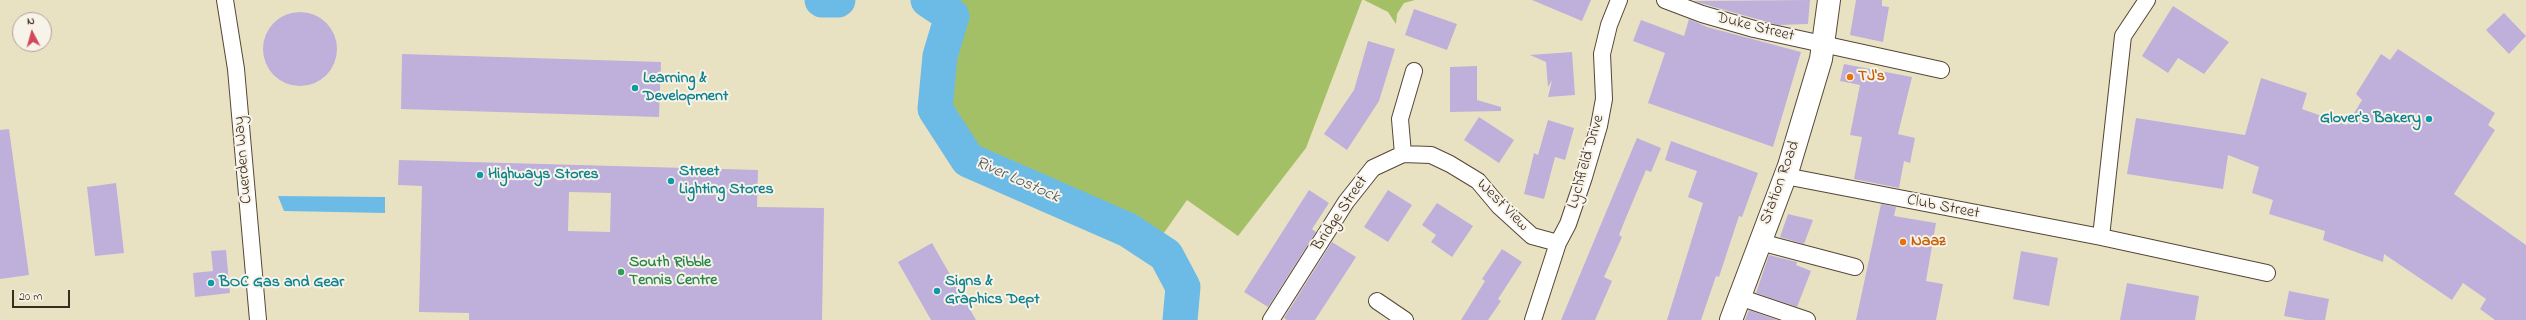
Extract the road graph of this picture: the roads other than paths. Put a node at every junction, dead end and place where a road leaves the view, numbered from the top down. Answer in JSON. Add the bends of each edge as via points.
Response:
{"nodes":[{"id":1,"x":225,"y":0,"type":"edge"},
{"id":2,"x":1619,"y":0,"type":"edge"},
{"id":3,"x":1665,"y":0,"type":"edge"},
{"id":4,"x":1829,"y":0,"type":"edge"},
{"id":5,"x":2147,"y":0,"type":"edge"},
{"id":6,"x":1824,"y":45,"type":"junction"},
{"id":7,"x":1941,"y":70,"type":"dead end"},
{"id":8,"x":1414,"y":71,"type":"dead end"},
{"id":9,"x":1403,"y":154,"type":"junction"},
{"id":10,"x":1785,"y":176,"type":"junction"},
{"id":11,"x":2101,"y":237,"type":"junction"},
{"id":12,"x":1760,"y":242,"type":"junction"},
{"id":13,"x":1558,"y":243,"type":"junction"},
{"id":14,"x":1855,"y":267,"type":"dead end"},
{"id":15,"x":2267,"y":273,"type":"dead end"},
{"id":16,"x":1739,"y":296,"type":"junction"},
{"id":17,"x":1377,"y":301,"type":"dead end"},
{"id":18,"x":258,"y":320,"type":"edge"},
{"id":19,"x":1271,"y":320,"type":"edge"},
{"id":20,"x":1405,"y":320,"type":"edge"},
{"id":21,"x":1533,"y":320,"type":"edge"},
{"id":22,"x":1731,"y":320,"type":"edge"},
{"id":23,"x":1807,"y":320,"type":"edge"}],
"edges":[{"from":1,"to":18,"type":"street","name":"Cuerden Way","via":[[236,69]]},
{"from":2,"to":13,"type":"street","name":"Lychfield Drive","via":[[1609,24],[1602,54],[1604,99],[1599,126],[1568,224]]},
{"from":3,"to":6,"type":"street","name":"Duke Street","via":[[1709,16]]},
{"from":4,"to":6,"type":"main road","name":"Station Road"},
{"from":5,"to":11,"type":"street","via":[[2123,36]]},
{"from":6,"to":7,"type":"street"},
{"from":6,"to":10,"type":"main road","name":"Station Road"},
{"from":8,"to":9,"type":"street","via":[[1400,119]]},
{"from":9,"to":13,"type":"street","name":"West View","via":[[1431,155],[1478,180],[1499,206],[1532,236]]},
{"from":9,"to":19,"type":"street","name":"Bridge Street","via":[[1373,168],[1346,202]]},
{"from":10,"to":11,"type":"street","name":"Club Street"},
{"from":10,"to":12,"type":"main road","name":"Station Road"},
{"from":11,"to":15,"type":"street","name":"Club Street"},
{"from":12,"to":14,"type":"street"},
{"from":12,"to":16,"type":"main road","name":"Station Road"},
{"from":13,"to":21,"type":"street","name":"Lychfield Drive"},
{"from":16,"to":22,"type":"main road","name":"Station Road"},
{"from":16,"to":23,"type":"street"},
{"from":17,"to":20,"type":"street"}]}
